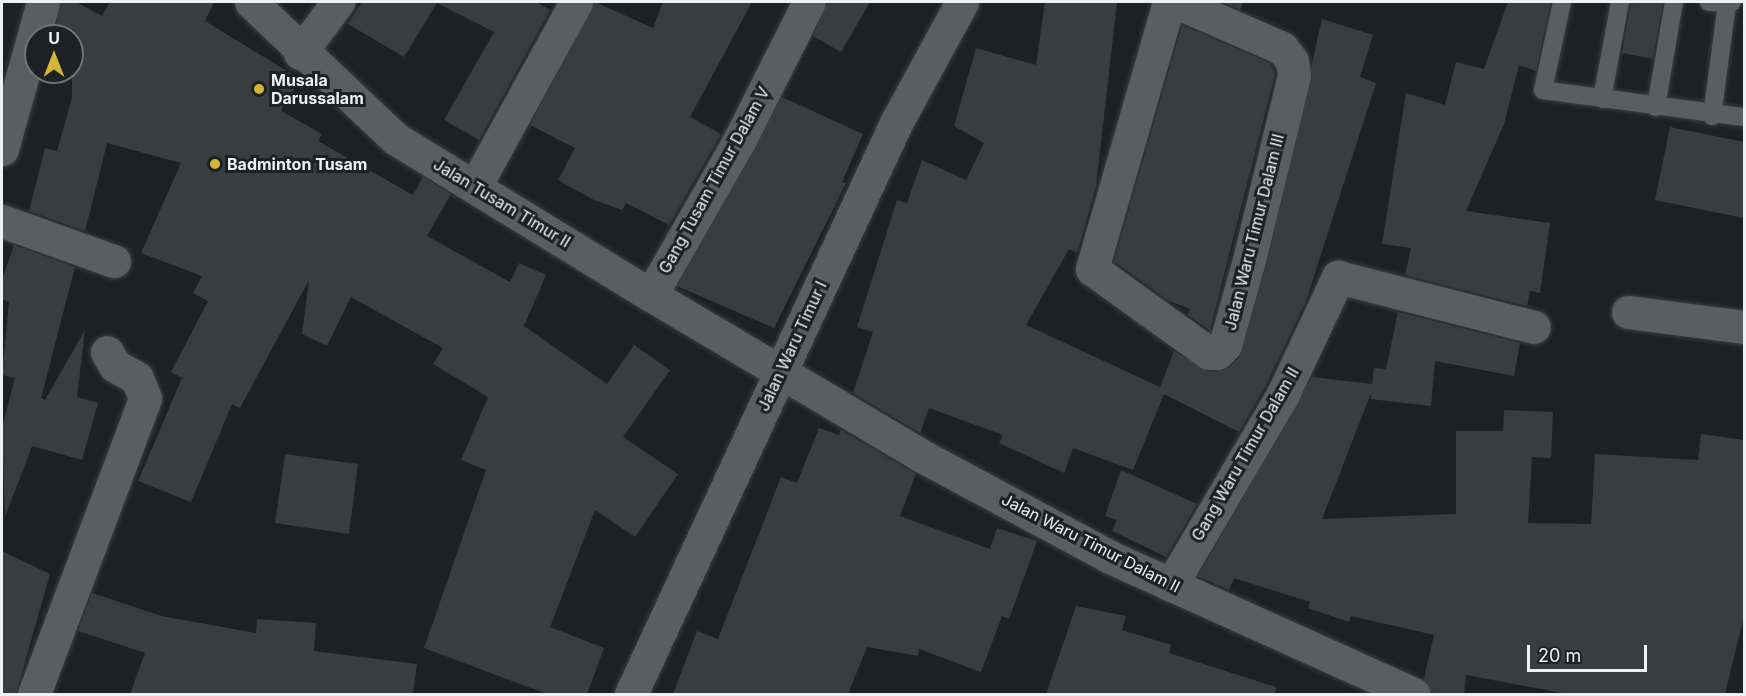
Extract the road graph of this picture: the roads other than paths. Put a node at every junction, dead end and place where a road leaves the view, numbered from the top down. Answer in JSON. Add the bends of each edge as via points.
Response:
{"nodes":[{"id":1,"x":43,"y":2,"type":"edge"},
{"id":2,"x":251,"y":2,"type":"edge"},
{"id":3,"x":338,"y":2,"type":"edge"},
{"id":4,"x":576,"y":2,"type":"edge"},
{"id":5,"x":809,"y":2,"type":"edge"},
{"id":6,"x":962,"y":2,"type":"edge"},
{"id":7,"x":1169,"y":2,"type":"edge"},
{"id":8,"x":1176,"y":2,"type":"edge"},
{"id":9,"x":1562,"y":2,"type":"edge"},
{"id":10,"x":1620,"y":2,"type":"edge"},
{"id":11,"x":1674,"y":2,"type":"edge"},
{"id":12,"x":1708,"y":2,"type":"edge"},
{"id":13,"x":1729,"y":3,"type":"edge"},
{"id":14,"x":300,"y":53,"type":"junction"},
{"id":15,"x":1602,"y":99,"type":"junction"},
{"id":16,"x":1656,"y":107,"type":"junction"},
{"id":17,"x":1712,"y":116,"type":"junction"},
{"id":18,"x":1744,"y":117,"type":"edge"},
{"id":19,"x":2,"y":149,"type":"edge"},
{"id":20,"x":475,"y":186,"type":"junction"},
{"id":21,"x":2,"y":221,"type":"edge"},
{"id":22,"x":114,"y":261,"type":"dead end"},
{"id":23,"x":651,"y":295,"type":"junction"},
{"id":24,"x":1628,"y":312,"type":"dead end"},
{"id":25,"x":1533,"y":327,"type":"dead end"},
{"id":26,"x":1744,"y":327,"type":"edge"},
{"id":27,"x":107,"y":352,"type":"dead end"},
{"id":28,"x":782,"y":368,"type":"junction"},
{"id":29,"x":1171,"y":585,"type":"junction"},
{"id":30,"x":34,"y":694,"type":"edge"},
{"id":31,"x":631,"y":694,"type":"edge"},
{"id":32,"x":1414,"y":694,"type":"edge"}],
"edges":[{"from":1,"to":19,"type":"street"},
{"from":2,"to":14,"type":"street","name":"Jalan Tusam Timur II"},
{"from":3,"to":14,"type":"street"},
{"from":4,"to":20,"type":"street"},
{"from":5,"to":23,"type":"street","name":"Gang Tusam Timur Dalam V","via":[[740,139]]},
{"from":6,"to":28,"type":"street","name":"Jalan Waru Timur I","via":[[896,123]]},
{"from":7,"to":8,"type":"street","name":"Jalan Waru Timur Dalam III","via":[[1092,269],[1209,353],[1217,353],[1225,345],[1249,260],[1294,75],[1292,61],[1282,48]]},
{"from":9,"to":15,"type":"lane","via":[[1544,90]]},
{"from":10,"to":15,"type":"lane"},
{"from":11,"to":16,"type":"lane"},
{"from":12,"to":13,"type":"lane"},
{"from":13,"to":17,"type":"lane"},
{"from":14,"to":20,"type":"street","name":"Jalan Tusam Timur II","via":[[396,139]]},
{"from":15,"to":16,"type":"lane"},
{"from":16,"to":17,"type":"lane"},
{"from":17,"to":18,"type":"lane"},
{"from":20,"to":23,"type":"street","name":"Jalan Tusam Timur II"},
{"from":21,"to":22,"type":"street"},
{"from":23,"to":28,"type":"street","name":"Jalan Tusam Timur II"},
{"from":24,"to":26,"type":"street"},
{"from":25,"to":29,"type":"street","name":"Gang Waru Timur Dalam II","via":[[1338,277],[1282,396]]},
{"from":27,"to":30,"type":"street","via":[[115,366],[141,384],[143,407]]},
{"from":28,"to":29,"type":"street","name":"Jalan Waru Timur Dalam II","via":[[922,456]]},
{"from":28,"to":31,"type":"street","name":"Jalan Waru Timur I"},
{"from":29,"to":32,"type":"street","name":"Jalan Waru Timur Dalam II"}]}
